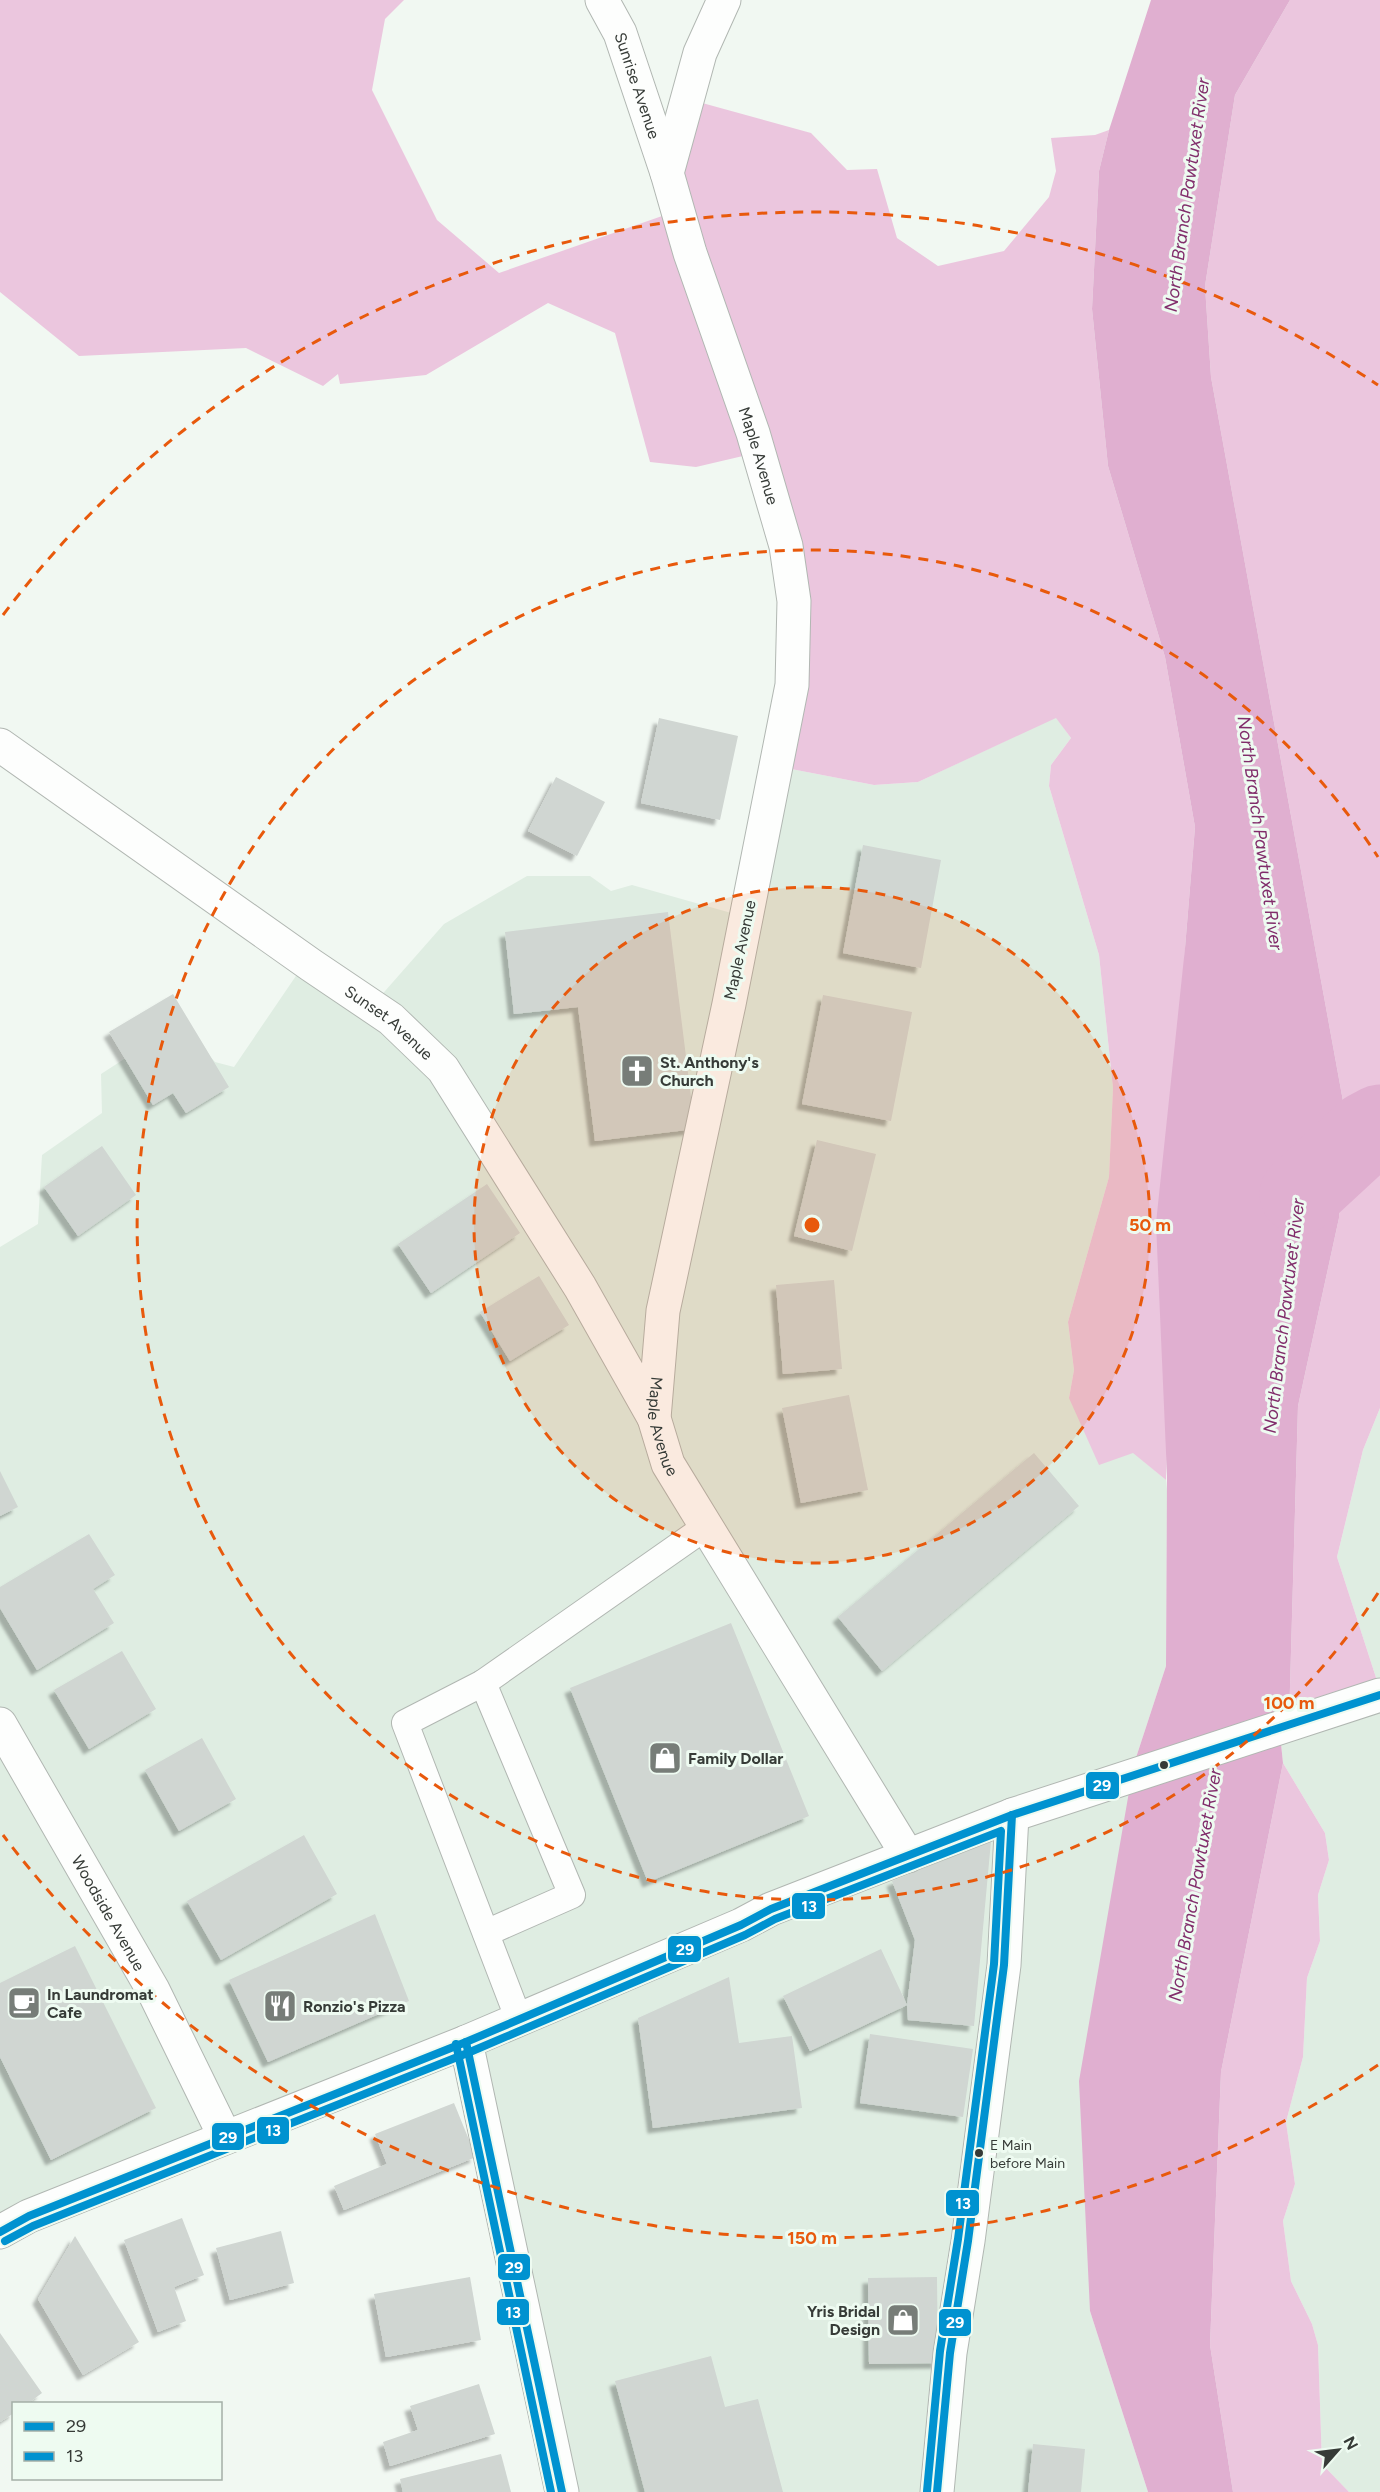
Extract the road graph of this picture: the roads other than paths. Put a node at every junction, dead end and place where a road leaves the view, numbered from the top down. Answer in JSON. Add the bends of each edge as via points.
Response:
{"nodes":[{"id":1,"x":602,"y":0,"type":"edge"},
{"id":2,"x":724,"y":0,"type":"edge"},
{"id":3,"x":667,"y":173,"type":"junction"},
{"id":4,"x":0,"y":745,"type":"edge"},
{"id":5,"x":654,"y":1418,"type":"junction"},
{"id":6,"x":707,"y":1526,"type":"junction"},
{"id":7,"x":483,"y":1683,"type":"junction"},
{"id":8,"x":1380,"y":1695,"type":"edge"},
{"id":9,"x":0,"y":1724,"type":"edge"},
{"id":10,"x":1012,"y":1815,"type":"junction"},
{"id":11,"x":908,"y":1856,"type":"junction"},
{"id":12,"x":486,"y":1933,"type":"junction"},
{"id":13,"x":519,"y":2020,"type":"junction"},
{"id":14,"x":466,"y":2042,"type":"junction"},
{"id":15,"x":225,"y":2137,"type":"junction"},
{"id":16,"x":0,"y":2232,"type":"edge"},
{"id":17,"x":562,"y":2492,"type":"edge"},
{"id":18,"x":937,"y":2492,"type":"edge"}],
"edges":[{"from":1,"to":3,"type":"street","name":"Sunrise Avenue","via":[[620,33]]},
{"from":2,"to":3,"type":"street","via":[[700,53]]},
{"from":3,"to":5,"type":"street","name":"Maple Avenue","via":[[770,489],[786,546],[794,608],[792,685],[732,993],[663,1311]]},
{"from":4,"to":5,"type":"street","name":"Sunset Avenue","via":[[391,1018],[443,1068],[580,1287]]},
{"from":5,"to":6,"type":"street","name":"Maple Avenue","via":[[668,1464]]},
{"from":6,"to":7,"type":"lane"},
{"from":6,"to":11,"type":"street","name":"Maple Avenue"},
{"from":7,"to":12,"type":"lane","via":[[405,1723]]},
{"from":7,"to":12,"type":"lane","via":[[572,1895]]},
{"from":8,"to":10,"type":"street"},
{"from":9,"to":15,"type":"street","name":"Woodside Avenue","via":[[153,1990]]},
{"from":10,"to":11,"type":"street"},
{"from":10,"to":18,"type":"street","via":[[1005,1965],[950,2353]]},
{"from":11,"to":13,"type":"street","via":[[771,1909]]},
{"from":12,"to":13,"type":"lane"},
{"from":13,"to":14,"type":"street"},
{"from":14,"to":15,"type":"street"},
{"from":14,"to":17,"type":"street"},
{"from":15,"to":16,"type":"street","via":[[29,2216]]}]}
